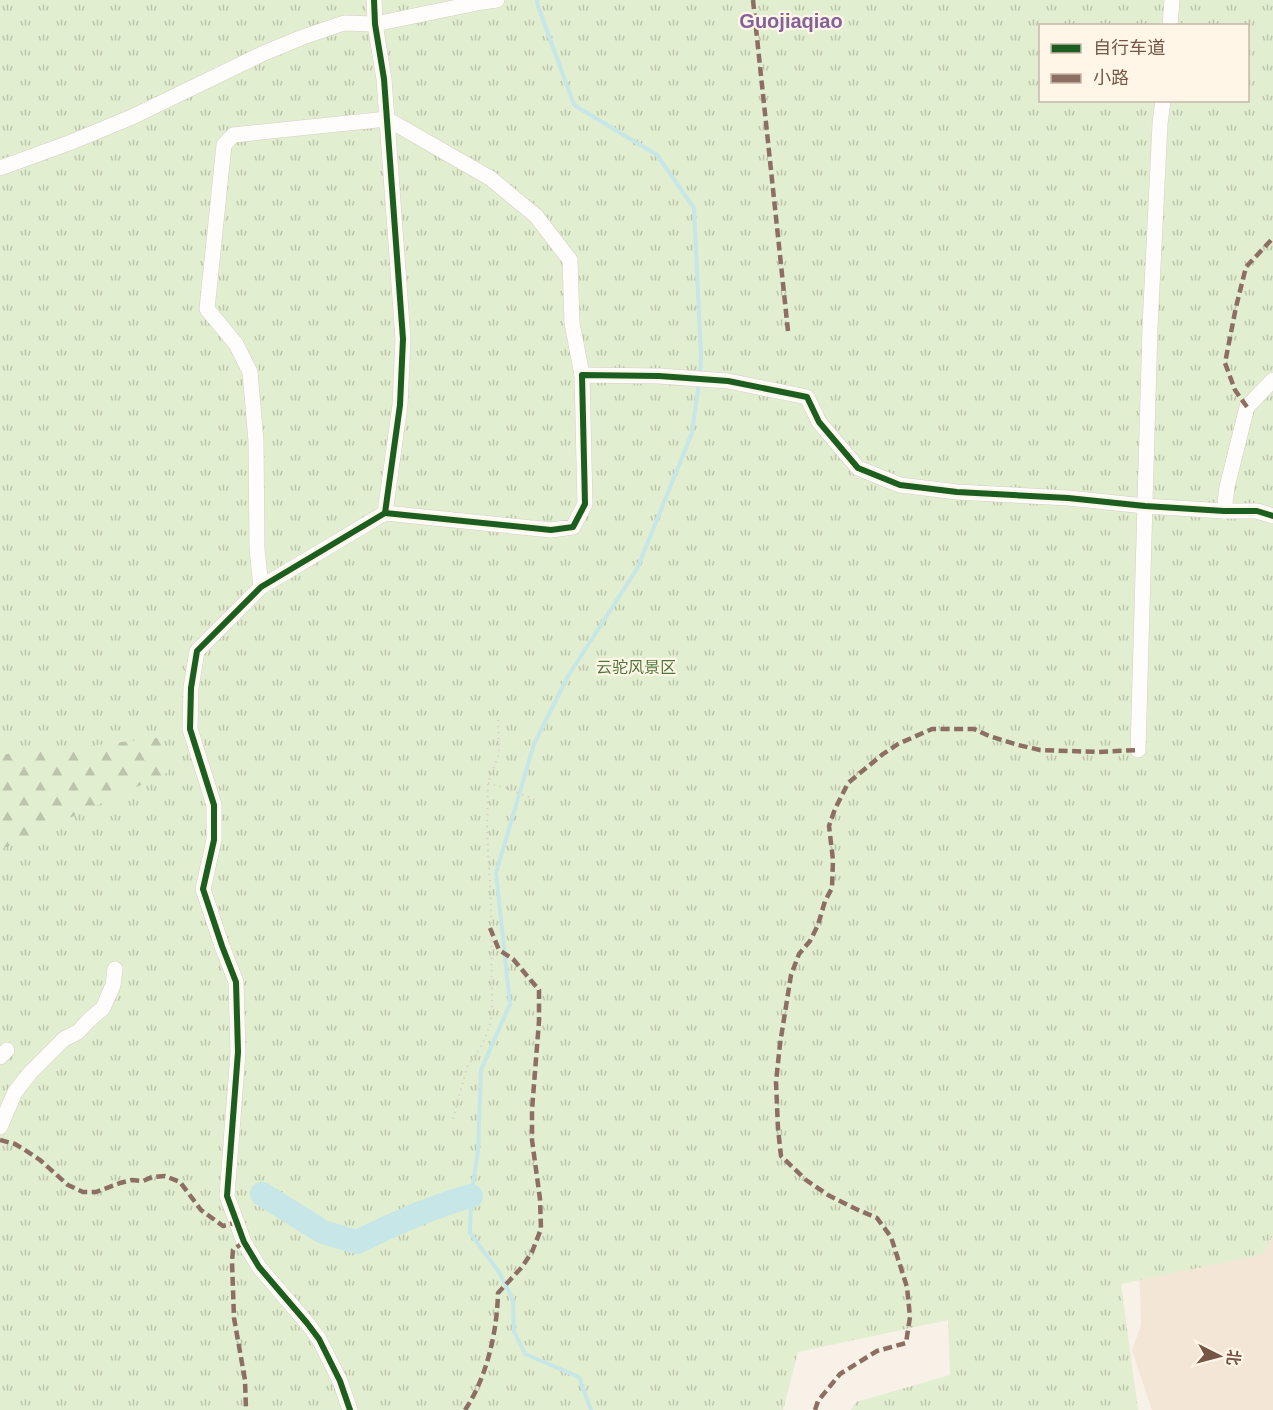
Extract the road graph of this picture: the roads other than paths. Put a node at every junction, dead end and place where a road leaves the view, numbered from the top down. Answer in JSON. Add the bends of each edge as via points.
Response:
{"nodes":[{"id":1,"x":374,"y":0,"type":"edge"},
{"id":2,"x":497,"y":0,"type":"edge"},
{"id":3,"x":1172,"y":0,"type":"edge"},
{"id":4,"x":375,"y":24,"type":"junction"},
{"id":5,"x":1170,"y":24,"type":"edge"},
{"id":6,"x":1163,"y":102,"type":"edge"},
{"id":7,"x":387,"y":119,"type":"junction"},
{"id":8,"x":0,"y":168,"type":"edge"},
{"id":9,"x":582,"y":375,"type":"junction"},
{"id":10,"x":1273,"y":380,"type":"edge"},
{"id":11,"x":1145,"y":506,"type":"junction"},
{"id":12,"x":1224,"y":511,"type":"junction"},
{"id":13,"x":385,"y":513,"type":"junction"},
{"id":14,"x":1273,"y":516,"type":"edge"},
{"id":15,"x":261,"y":587,"type":"junction"},
{"id":16,"x":1138,"y":750,"type":"dead end"},
{"id":17,"x":116,"y":969,"type":"dead end"},
{"id":18,"x":0,"y":1127,"type":"edge"},
{"id":19,"x":350,"y":1410,"type":"edge"}],
"edges":[{"from":1,"to":4,"type":"street"},
{"from":2,"to":4,"type":"street"},
{"from":3,"to":5,"type":"street"},
{"from":4,"to":7,"type":"street"},
{"from":4,"to":8,"type":"street","via":[[344,23],[303,37],[132,117]]},
{"from":6,"to":11,"type":"street"},
{"from":7,"to":9,"type":"street","via":[[490,178],[536,216],[570,260],[572,323]]},
{"from":7,"to":13,"type":"street","via":[[403,339],[400,405]]},
{"from":7,"to":15,"type":"street","via":[[233,135],[224,145],[207,309],[236,344],[250,372],[256,441],[256,549]]},
{"from":9,"to":11,"type":"street","via":[[728,381],[807,398],[819,422],[858,468],[900,485]]},
{"from":9,"to":13,"type":"street","via":[[585,504],[573,527],[551,530]]},
{"from":10,"to":12,"type":"street","via":[[1247,407]]},
{"from":11,"to":12,"type":"street"},
{"from":11,"to":16,"type":"street"},
{"from":12,"to":14,"type":"street","via":[[1257,511]]},
{"from":13,"to":15,"type":"street"},
{"from":15,"to":19,"type":"street","via":[[197,651],[191,688],[190,729],[214,805],[214,840],[203,889],[236,982],[238,1052],[227,1196],[244,1242],[259,1267],[319,1339]]},
{"from":17,"to":18,"type":"street","via":[[103,1008],[30,1073],[15,1092]]}]}
